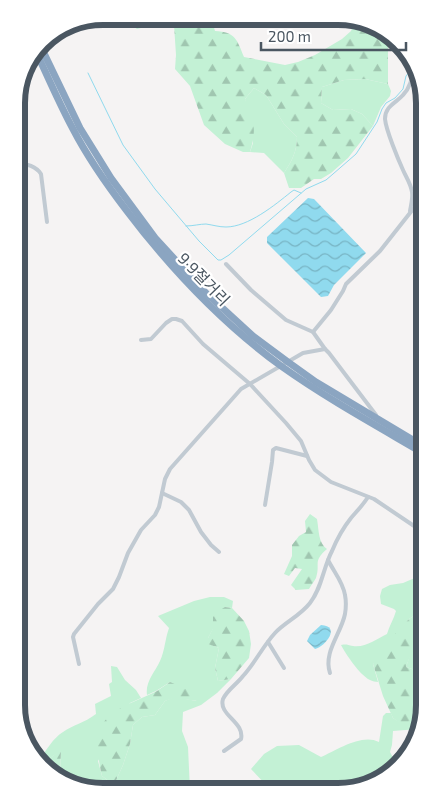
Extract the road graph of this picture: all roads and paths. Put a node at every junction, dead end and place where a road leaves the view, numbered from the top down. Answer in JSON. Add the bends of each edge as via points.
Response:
{"nodes":[{"id":1,"x":44,"y":52,"type":"edge"},
{"id":2,"x":39,"y":58,"type":"edge"},
{"id":3,"x":412,"y":78,"type":"edge"},
{"id":4,"x":25,"y":164,"type":"edge"},
{"id":5,"x":416,"y":205,"type":"edge"},
{"id":6,"x":410,"y":213,"type":"junction"},
{"id":7,"x":47,"y":222,"type":"dead end"},
{"id":8,"x":226,"y":264,"type":"dead end"},
{"id":9,"x":313,"y":332,"type":"junction"},
{"id":10,"x":141,"y":340,"type":"dead end"},
{"id":11,"x":325,"y":349,"type":"junction"},
{"id":12,"x":284,"y":364,"type":"junction"},
{"id":13,"x":250,"y":384,"type":"junction"},
{"id":14,"x":381,"y":421,"type":"junction"},
{"id":15,"x":416,"y":442,"type":"edge"},
{"id":16,"x":416,"y":449,"type":"edge"},
{"id":17,"x":307,"y":456,"type":"junction"},
{"id":18,"x":162,"y":493,"type":"junction"},
{"id":19,"x":368,"y":497,"type":"junction"},
{"id":20,"x":265,"y":505,"type":"dead end"},
{"id":21,"x":416,"y":527,"type":"edge"},
{"id":22,"x":219,"y":552,"type":"dead end"},
{"id":23,"x":328,"y":560,"type":"junction"},
{"id":24,"x":268,"y":642,"type":"junction"},
{"id":25,"x":79,"y":664,"type":"dead end"},
{"id":26,"x":284,"y":668,"type":"dead end"},
{"id":27,"x":330,"y":673,"type":"dead end"},
{"id":28,"x":224,"y":751,"type":"dead end"}],
"edges":[{"from":1,"to":12,"type":"highway","name":"9·9절거리","via":[[80,128],[111,178],[156,239],[205,292]]},
{"from":2,"to":12,"type":"highway","name":"9·9절거리","via":[[73,130],[103,180],[151,243],[223,318],[248,340]]},
{"from":3,"to":6,"type":"street","via":[[403,96],[388,108],[385,121],[412,191]]},
{"from":4,"to":7,"type":"street","via":[[41,174]]},
{"from":5,"to":6,"type":"street"},
{"from":6,"to":9,"type":"street","via":[[380,251],[346,284]]},
{"from":8,"to":9,"type":"street","via":[[286,320]]},
{"from":9,"to":11,"type":"street"},
{"from":10,"to":13,"type":"street","via":[[151,338],[172,319],[182,321],[203,344]]},
{"from":11,"to":12,"type":"street","via":[[303,353]]},
{"from":11,"to":14,"type":"street"},
{"from":12,"to":13,"type":"street"},
{"from":12,"to":14,"type":"highway","name":"9·9절거리"},
{"from":12,"to":16,"type":"highway","name":"9·9절거리","via":[[329,397]]},
{"from":13,"to":17,"type":"street","via":[[286,423]]},
{"from":13,"to":18,"type":"street","via":[[234,397],[170,469]]},
{"from":14,"to":15,"type":"highway","name":"9·9절거리"},
{"from":17,"to":19,"type":"street","via":[[315,470],[331,482]]},
{"from":17,"to":20,"type":"street","via":[[273,450]]},
{"from":18,"to":22,"type":"street","via":[[181,502],[189,510],[201,532]]},
{"from":18,"to":25,"type":"street","via":[[160,507],[128,553],[113,589],[74,634]]},
{"from":19,"to":21,"type":"street"},
{"from":19,"to":23,"type":"street","via":[[342,531]]},
{"from":23,"to":24,"type":"street","via":[[316,594],[305,610],[284,624]]},
{"from":23,"to":27,"type":"street","via":[[346,597],[345,613],[330,653]]},
{"from":24,"to":26,"type":"street"},
{"from":24,"to":28,"type":"street","via":[[224,699],[225,710],[242,732],[241,739]]}]}
